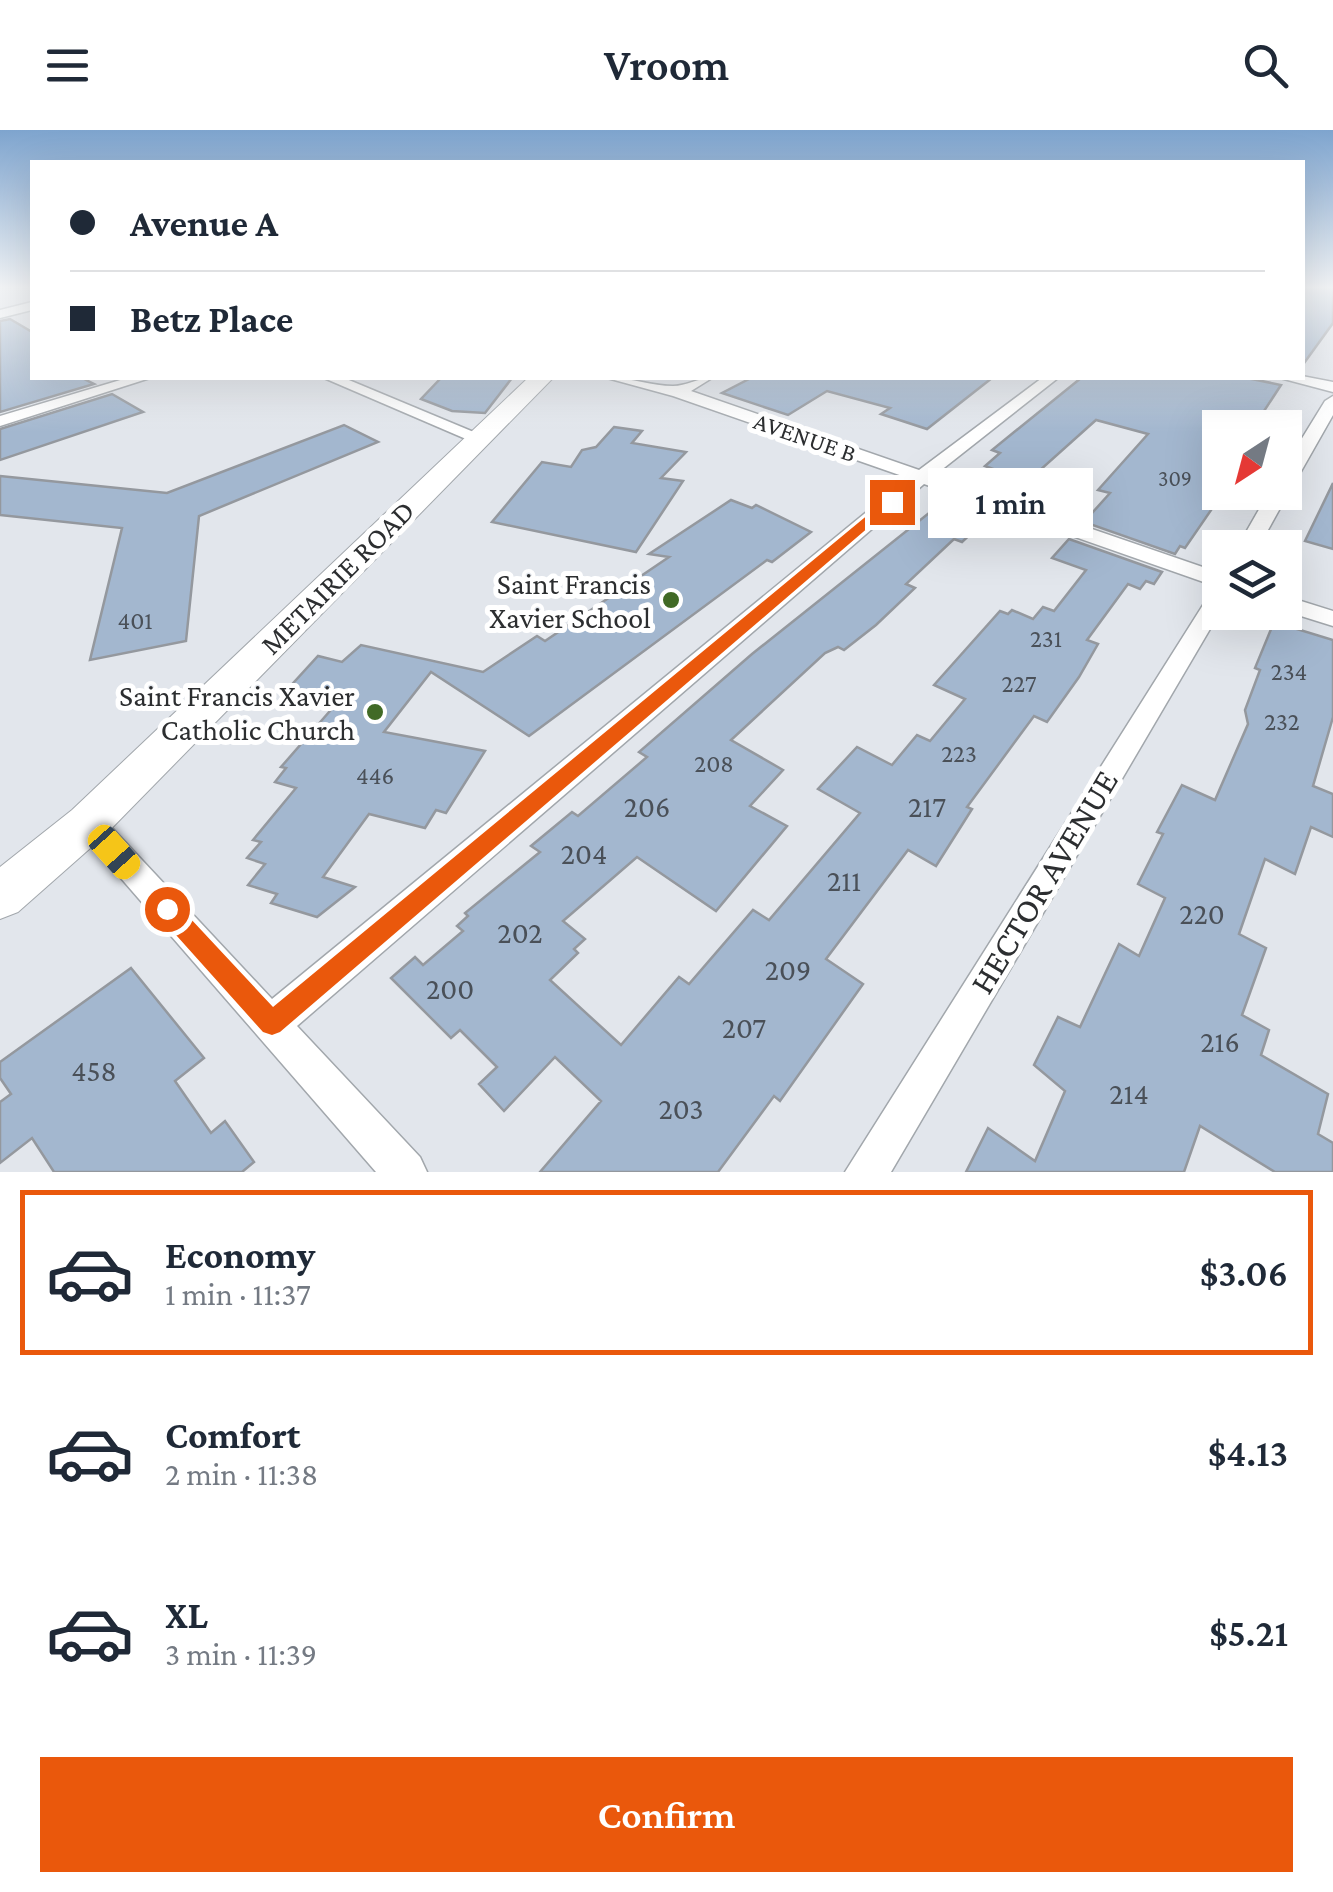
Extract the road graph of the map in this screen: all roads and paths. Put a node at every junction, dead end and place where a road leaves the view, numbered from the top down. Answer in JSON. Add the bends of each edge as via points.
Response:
{"nodes":[{"id":1,"x":135,"y":380,"type":"edge"},
{"id":2,"x":337,"y":380,"type":"edge"},
{"id":3,"x":539,"y":380,"type":"edge"},
{"id":4,"x":624,"y":380,"type":"edge"},
{"id":5,"x":701,"y":380,"type":"edge"},
{"id":6,"x":1048,"y":380,"type":"edge"},
{"id":7,"x":1297,"y":380,"type":"edge"},
{"id":8,"x":1333,"y":388,"type":"edge"},
{"id":9,"x":678,"y":392,"type":"junction"},
{"id":10,"x":1333,"y":401,"type":"edge"},
{"id":11,"x":0,"y":421,"type":"edge"},
{"id":12,"x":479,"y":438,"type":"junction"},
{"id":13,"x":1302,"y":453,"type":"edge"},
{"id":14,"x":921,"y":477,"type":"junction"},
{"id":15,"x":1202,"y":576,"type":"edge"},
{"id":16,"x":1302,"y":609,"type":"edge"},
{"id":17,"x":1333,"y":619,"type":"edge"},
{"id":18,"x":1202,"y":622,"type":"edge"},
{"id":19,"x":88,"y":823,"type":"junction"},
{"id":20,"x":0,"y":897,"type":"edge"},
{"id":21,"x":272,"y":1023,"type":"junction"},
{"id":22,"x":405,"y":1172,"type":"edge"},
{"id":23,"x":867,"y":1172,"type":"edge"}],
"edges":[{"from":1,"to":11,"type":"street"},
{"from":2,"to":12,"type":"street"},
{"from":3,"to":12,"type":"main road","name":"METAIRIE ROAD"},
{"from":4,"to":9,"type":"street","name":"AVENUE B"},
{"from":5,"to":9,"type":"street"},
{"from":6,"to":14,"type":"street"},
{"from":7,"to":8,"type":"street"},
{"from":9,"to":14,"type":"street","name":"AVENUE B"},
{"from":10,"to":13,"type":"street"},
{"from":12,"to":19,"type":"main road","name":"METAIRIE ROAD"},
{"from":14,"to":15,"type":"street","name":"AVENUE B"},
{"from":14,"to":21,"type":"street"},
{"from":16,"to":17,"type":"street"},
{"from":18,"to":23,"type":"street","name":"HECTOR AVENUE"},
{"from":19,"to":20,"type":"main road","name":"METAIRIE ROAD"},
{"from":19,"to":21,"type":"street"},
{"from":21,"to":22,"type":"street"}]}
